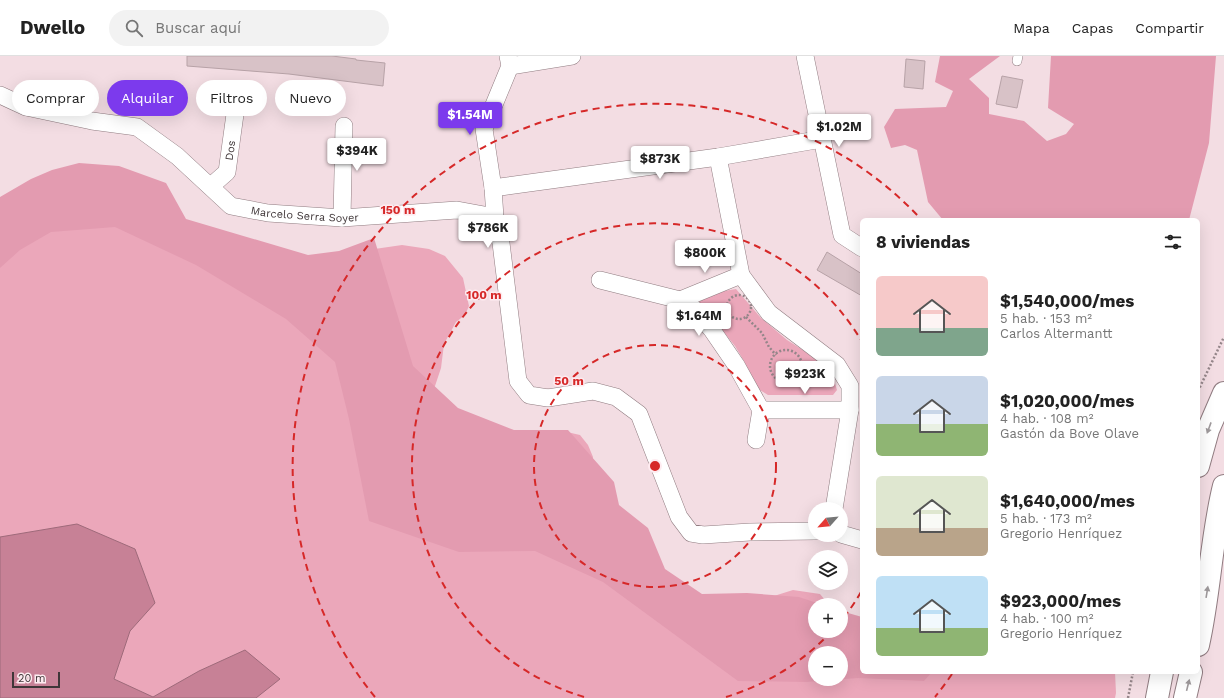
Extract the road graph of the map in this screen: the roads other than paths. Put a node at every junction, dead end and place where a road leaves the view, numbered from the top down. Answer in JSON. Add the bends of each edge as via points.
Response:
{"nodes":[{"id":1,"x":572,"y":56,"type":"edge"},
{"id":2,"x":805,"y":56,"type":"edge"},
{"id":3,"x":509,"y":61,"type":"edge"},
{"id":4,"x":0,"y":95,"type":"edge"},
{"id":5,"x":235,"y":116,"type":"edge"},
{"id":6,"x":344,"y":126,"type":"dead end"},
{"id":7,"x":822,"y":139,"type":"junction"},
{"id":8,"x":718,"y":157,"type":"junction"},
{"id":9,"x":211,"y":186,"type":"junction"},
{"id":10,"x":493,"y":188,"type":"junction"},
{"id":11,"x":495,"y":217,"type":"junction"},
{"id":12,"x":342,"y":218,"type":"junction"},
{"id":13,"x":860,"y":247,"type":"edge"},
{"id":14,"x":741,"y":275,"type":"junction"},
{"id":15,"x":600,"y":280,"type":"dead end"},
{"id":16,"x":680,"y":300,"type":"junction"},
{"id":17,"x":1224,"y":393,"type":"edge"},
{"id":18,"x":761,"y":410,"type":"junction"},
{"id":19,"x":850,"y":410,"type":"junction"},
{"id":20,"x":756,"y":440,"type":"dead end"},
{"id":21,"x":1200,"y":459,"type":"edge"},
{"id":22,"x":1224,"y":486,"type":"edge"},
{"id":23,"x":835,"y":502,"type":"edge"},
{"id":24,"x":808,"y":532,"type":"edge"},
{"id":25,"x":848,"y":536,"type":"edge"},
{"id":26,"x":860,"y":539,"type":"edge"},
{"id":27,"x":1200,"y":632,"type":"edge"},
{"id":28,"x":1162,"y":674,"type":"edge"},
{"id":29,"x":1191,"y":674,"type":"edge"},
{"id":30,"x":1157,"y":698,"type":"edge"},
{"id":31,"x":1185,"y":698,"type":"edge"}],
"edges":[{"from":1,"to":3,"type":"street"},
{"from":2,"to":7,"type":"street"},
{"from":3,"to":10,"type":"street","via":[[484,129]]},
{"from":4,"to":9,"type":"street","name":"Marcelo Serra Soyer","via":[[26,108],[137,127],[177,156]]},
{"from":5,"to":9,"type":"street","name":"Dos","via":[[227,172]]},
{"from":6,"to":12,"type":"street"},
{"from":7,"to":8,"type":"street"},
{"from":7,"to":13,"type":"street","via":[[842,235]]},
{"from":8,"to":10,"type":"street"},
{"from":8,"to":14,"type":"street"},
{"from":9,"to":12,"type":"street","name":"Marcelo Serra Soyer","via":[[231,206],[268,213]]},
{"from":10,"to":11,"type":"street"},
{"from":11,"to":12,"type":"street","name":"Marcelo Serra Soyer","via":[[457,210]]},
{"from":11,"to":24,"type":"street","via":[[501,243],[518,381],[529,395],[548,398],[593,390],[616,397],[638,414],[679,517],[691,533],[703,535]]},
{"from":14,"to":16,"type":"street"},
{"from":14,"to":19,"type":"street","via":[[769,313],[836,365],[850,386]]},
{"from":15,"to":16,"type":"street"},
{"from":16,"to":18,"type":"street","via":[[694,309],[712,330],[736,364]]},
{"from":17,"to":21,"type":"main road","one_way":true,"via":[[1208,430]]},
{"from":18,"to":19,"type":"street"},
{"from":18,"to":20,"type":"street"},
{"from":19,"to":23,"type":"street"},
{"from":27,"to":22,"type":"main road","one_way":true},
{"from":25,"to":26,"type":"street"},
{"from":28,"to":30,"type":"main road"},
{"from":31,"to":29,"type":"main road","one_way":true}]}
